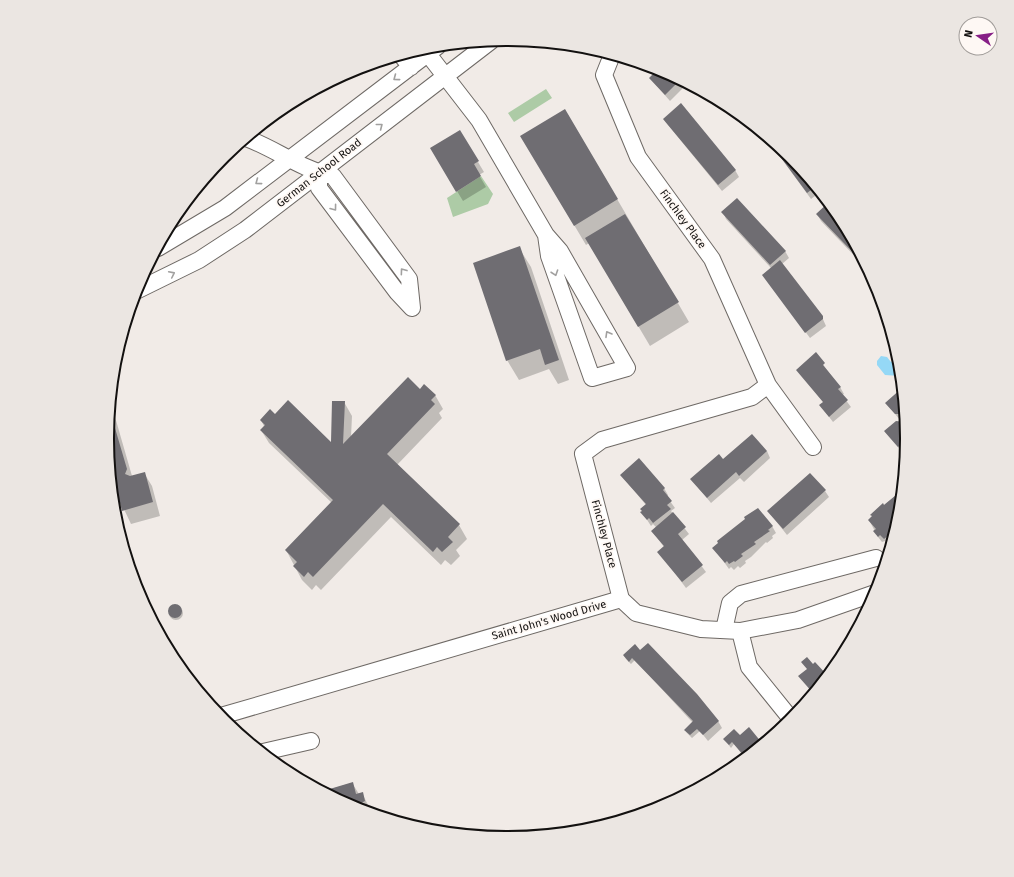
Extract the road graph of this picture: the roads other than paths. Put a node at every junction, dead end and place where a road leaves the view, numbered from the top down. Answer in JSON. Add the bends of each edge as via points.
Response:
{"nodes":[{"id":1,"x":483,"y":47,"type":"edge"},
{"id":2,"x":435,"y":53,"type":"edge"},
{"id":3,"x":610,"y":59,"type":"edge"},
{"id":4,"x":406,"y":61,"type":"edge"},
{"id":5,"x":446,"y":75,"type":"junction"},
{"id":6,"x":252,"y":140,"type":"edge"},
{"id":7,"x":289,"y":158,"type":"junction"},
{"id":8,"x":319,"y":174,"type":"junction"},
{"id":9,"x":546,"y":235,"type":"junction"},
{"id":10,"x":167,"y":243,"type":"edge"},
{"id":11,"x":144,"y":287,"type":"edge"},
{"id":12,"x":768,"y":385,"type":"junction"},
{"id":13,"x":813,"y":447,"type":"dead end"},
{"id":14,"x":876,"y":558,"type":"dead end"},
{"id":15,"x":867,"y":596,"type":"edge"},
{"id":16,"x":621,"y":598,"type":"junction"},
{"id":17,"x":732,"y":631,"type":"junction"},
{"id":18,"x":227,"y":714,"type":"edge"},
{"id":19,"x":787,"y":714,"type":"edge"},
{"id":20,"x":311,"y":741,"type":"dead end"},
{"id":21,"x":269,"y":751,"type":"edge"}],
"edges":[{"from":1,"to":5,"type":"street","name":"German School Road"},
{"from":2,"to":5,"type":"street"},
{"from":3,"to":12,"type":"street","name":"Finchley Place","via":[[604,75],[638,157],[712,259]]},
{"from":4,"to":7,"type":"street","one_way":true},
{"from":8,"to":5,"type":"street","name":"German School Road","one_way":true},
{"from":5,"to":9,"type":"street","via":[[479,120]]},
{"from":6,"to":7,"type":"street"},
{"from":7,"to":8,"type":"street"},
{"from":7,"to":10,"type":"street","one_way":true,"via":[[225,208]]},
{"from":8,"to":8,"type":"street","one_way":true,"via":[[319,188],[412,308],[409,279],[333,176]]},
{"from":11,"to":8,"type":"street","name":"German School Road","one_way":true,"via":[[181,270],[222,245]]},
{"from":9,"to":9,"type":"street","one_way":true,"via":[[549,256],[592,378],[627,368],[560,251]]},
{"from":12,"to":13,"type":"street","name":"Finchley Place"},
{"from":12,"to":16,"type":"street","name":"Finchley Place","via":[[752,397],[602,440],[583,454]]},
{"from":14,"to":17,"type":"street","via":[[742,594],[730,603]]},
{"from":15,"to":17,"type":"street","name":"Saint John's Wood Drive","via":[[798,620]]},
{"from":16,"to":17,"type":"street","name":"Saint John's Wood Drive","via":[[636,613],[701,629]]},
{"from":16,"to":18,"type":"street","name":"Saint John's Wood Drive"},
{"from":17,"to":19,"type":"street","via":[[749,667]]},
{"from":20,"to":21,"type":"street"}]}
